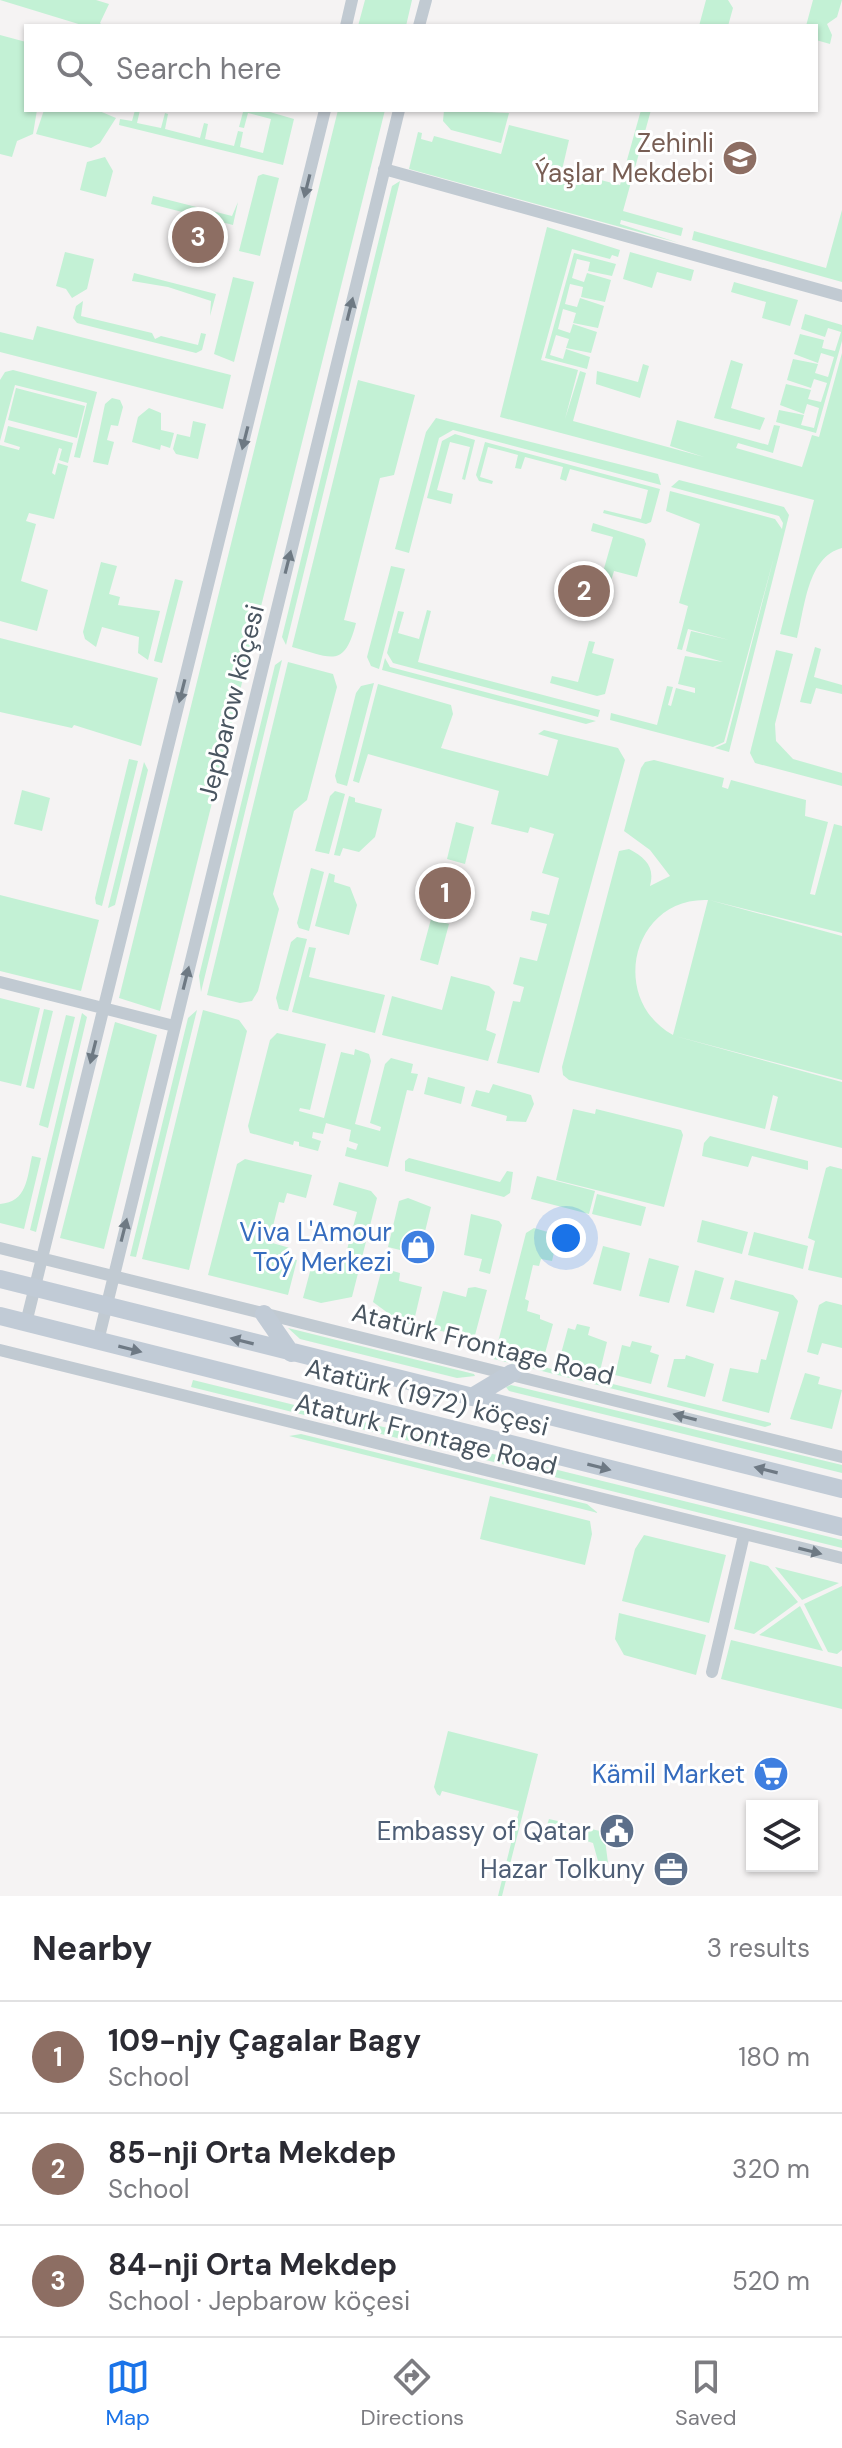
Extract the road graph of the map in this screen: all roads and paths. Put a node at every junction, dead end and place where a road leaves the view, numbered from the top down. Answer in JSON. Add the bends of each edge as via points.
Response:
{"nodes":[{"id":1,"x":352,"y":0,"type":"edge"},
{"id":2,"x":426,"y":0,"type":"edge"},
{"id":3,"x":346,"y":24,"type":"edge"},
{"id":4,"x":420,"y":24,"type":"edge"},
{"id":5,"x":325,"y":112,"type":"edge"},
{"id":6,"x":398,"y":112,"type":"edge"},
{"id":7,"x":384,"y":169,"type":"junction"},
{"id":8,"x":842,"y":296,"type":"edge"},
{"id":9,"x":0,"y":982,"type":"edge"},
{"id":10,"x":104,"y":1008,"type":"junction"},
{"id":11,"x":174,"y":1026,"type":"junction"},
{"id":12,"x":0,"y":1248,"type":"edge"},
{"id":13,"x":43,"y":1258,"type":"junction"},
{"id":14,"x":113,"y":1275,"type":"junction"},
{"id":15,"x":0,"y":1279,"type":"edge"},
{"id":16,"x":35,"y":1287,"type":"junction"},
{"id":17,"x":106,"y":1306,"type":"junction"},
{"id":18,"x":264,"y":1314,"type":"junction"},
{"id":19,"x":0,"y":1316,"type":"edge"},
{"id":20,"x":26,"y":1323,"type":"junction"},
{"id":21,"x":98,"y":1341,"type":"junction"},
{"id":22,"x":0,"y":1350,"type":"edge"},
{"id":23,"x":291,"y":1353,"type":"junction"},
{"id":24,"x":512,"y":1373,"type":"junction"},
{"id":25,"x":472,"y":1397,"type":"junction"},
{"id":26,"x":842,"y":1457,"type":"edge"},
{"id":27,"x":842,"y":1489,"type":"edge"},
{"id":28,"x":842,"y":1527,"type":"edge"},
{"id":29,"x":744,"y":1535,"type":"junction"},
{"id":30,"x":842,"y":1558,"type":"edge"},
{"id":31,"x":712,"y":1672,"type":"dead end"}],
"edges":[{"from":1,"to":3,"type":"street"},
{"from":2,"to":4,"type":"street"},
{"from":5,"to":10,"type":"street","name":"Jepbarow köçesi","one_way":true},
{"from":6,"to":7,"type":"street","name":"Jepbarow köçesi"},
{"from":7,"to":8,"type":"street"},
{"from":11,"to":7,"type":"street","name":"Jepbarow köçesi","one_way":true},
{"from":9,"to":10,"type":"street"},
{"from":10,"to":11,"type":"street"},
{"from":10,"to":13,"type":"street","name":"Jepbarow köçesi","one_way":true},
{"from":14,"to":11,"type":"street","name":"Jepbarow köçesi","one_way":true},
{"from":12,"to":13,"type":"street","name":"Atatürk Frontage Road"},
{"from":13,"to":14,"type":"street","name":"Atatürk Frontage Road"},
{"from":13,"to":16,"type":"street","name":"Jepbarow köçesi"},
{"from":14,"to":17,"type":"street","name":"Jepbarow köçesi"},
{"from":14,"to":18,"type":"street","name":"Atatürk Frontage Road"},
{"from":15,"to":16,"type":"main road","name":"Atatürk (1972) köçesi"},
{"from":16,"to":17,"type":"main road","name":"Atatürk (1972) köçesi"},
{"from":16,"to":20,"type":"street","name":"Jepbarow köçesi"},
{"from":17,"to":21,"type":"street","name":"Jepbarow köçesi"},
{"from":23,"to":17,"type":"main road","name":"Atatürk (1972) köçesi","one_way":true},
{"from":18,"to":23,"type":"main road"},
{"from":18,"to":24,"type":"street","name":"Atatürk Frontage Road"},
{"from":19,"to":20,"type":"main road","name":"Atatürk (1972) köçesi"},
{"from":20,"to":21,"type":"main road","name":"Atatürk (1972) köçesi"},
{"from":21,"to":28,"type":"main road","name":"Atatürk (1972) köçesi","one_way":true},
{"from":22,"to":29,"type":"street","name":"Ataturk Frontage Road"},
{"from":23,"to":25,"type":"main road","name":"Atatürk (1972) köçesi"},
{"from":24,"to":25,"type":"main road"},
{"from":26,"to":24,"type":"street","name":"Atatürk Frontage Road","one_way":true},
{"from":27,"to":25,"type":"main road","name":"Atatürk (1972) köçesi","one_way":true},
{"from":29,"to":30,"type":"street","name":"Ataturk Frontage Road","one_way":true},
{"from":29,"to":31,"type":"street"}]}
